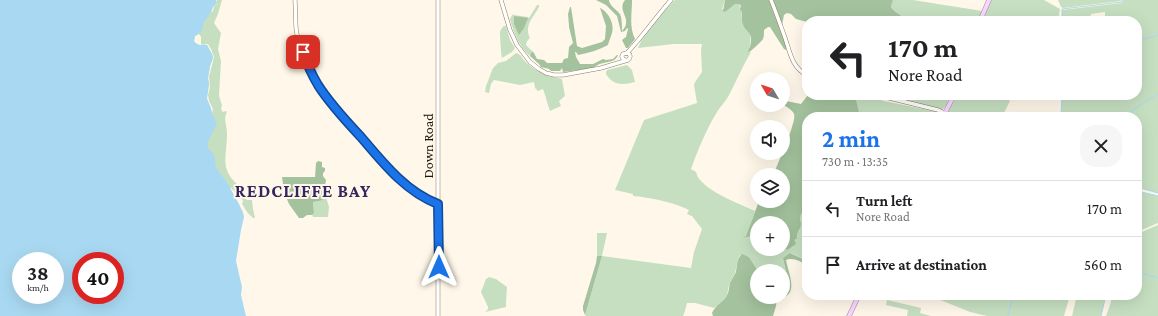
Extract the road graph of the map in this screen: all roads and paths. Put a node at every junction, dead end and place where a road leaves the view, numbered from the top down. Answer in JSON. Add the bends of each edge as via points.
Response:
{"nodes":[{"id":1,"x":295,"y":0,"type":"edge"},
{"id":2,"x":438,"y":0,"type":"edge"},
{"id":3,"x":501,"y":0,"type":"edge"},
{"id":4,"x":672,"y":0,"type":"edge"},
{"id":5,"x":771,"y":0,"type":"edge"},
{"id":6,"x":988,"y":0,"type":"edge"},
{"id":7,"x":982,"y":16,"type":"edge"},
{"id":8,"x":628,"y":54,"type":"junction"},
{"id":9,"x":622,"y":56,"type":"junction"},
{"id":10,"x":625,"y":60,"type":"junction"},
{"id":11,"x":616,"y":64,"type":"junction"},
{"id":12,"x":802,"y":72,"type":"edge"},
{"id":13,"x":897,"y":100,"type":"edge"},
{"id":14,"x":952,"y":100,"type":"edge"},
{"id":15,"x":940,"y":112,"type":"edge"},
{"id":16,"x":946,"y":112,"type":"edge"},
{"id":17,"x":438,"y":204,"type":"junction"},
{"id":18,"x":857,"y":300,"type":"edge"},
{"id":19,"x":438,"y":316,"type":"edge"},
{"id":20,"x":849,"y":316,"type":"edge"}],
"edges":[{"from":1,"to":17,"type":"street","via":[[298,40],[322,91],[394,174],[414,192]]},
{"from":2,"to":17,"type":"street","name":"Down Road"},
{"from":3,"to":11,"type":"street","via":[[515,41],[527,58],[541,70],[563,75]]},
{"from":4,"to":8,"type":"street"},
{"from":5,"to":12,"type":"street","via":[[792,60]]},
{"from":6,"to":7,"type":"main road"},
{"from":8,"to":9,"type":"street"},
{"from":8,"to":10,"type":"street","via":[[630,59]]},
{"from":9,"to":10,"type":"street"},
{"from":9,"to":11,"type":"street"},
{"from":10,"to":11,"type":"street"},
{"from":13,"to":15,"type":"street"},
{"from":14,"to":16,"type":"main road"},
{"from":17,"to":19,"type":"street","name":"Down Road"},
{"from":18,"to":20,"type":"main road"}]}
